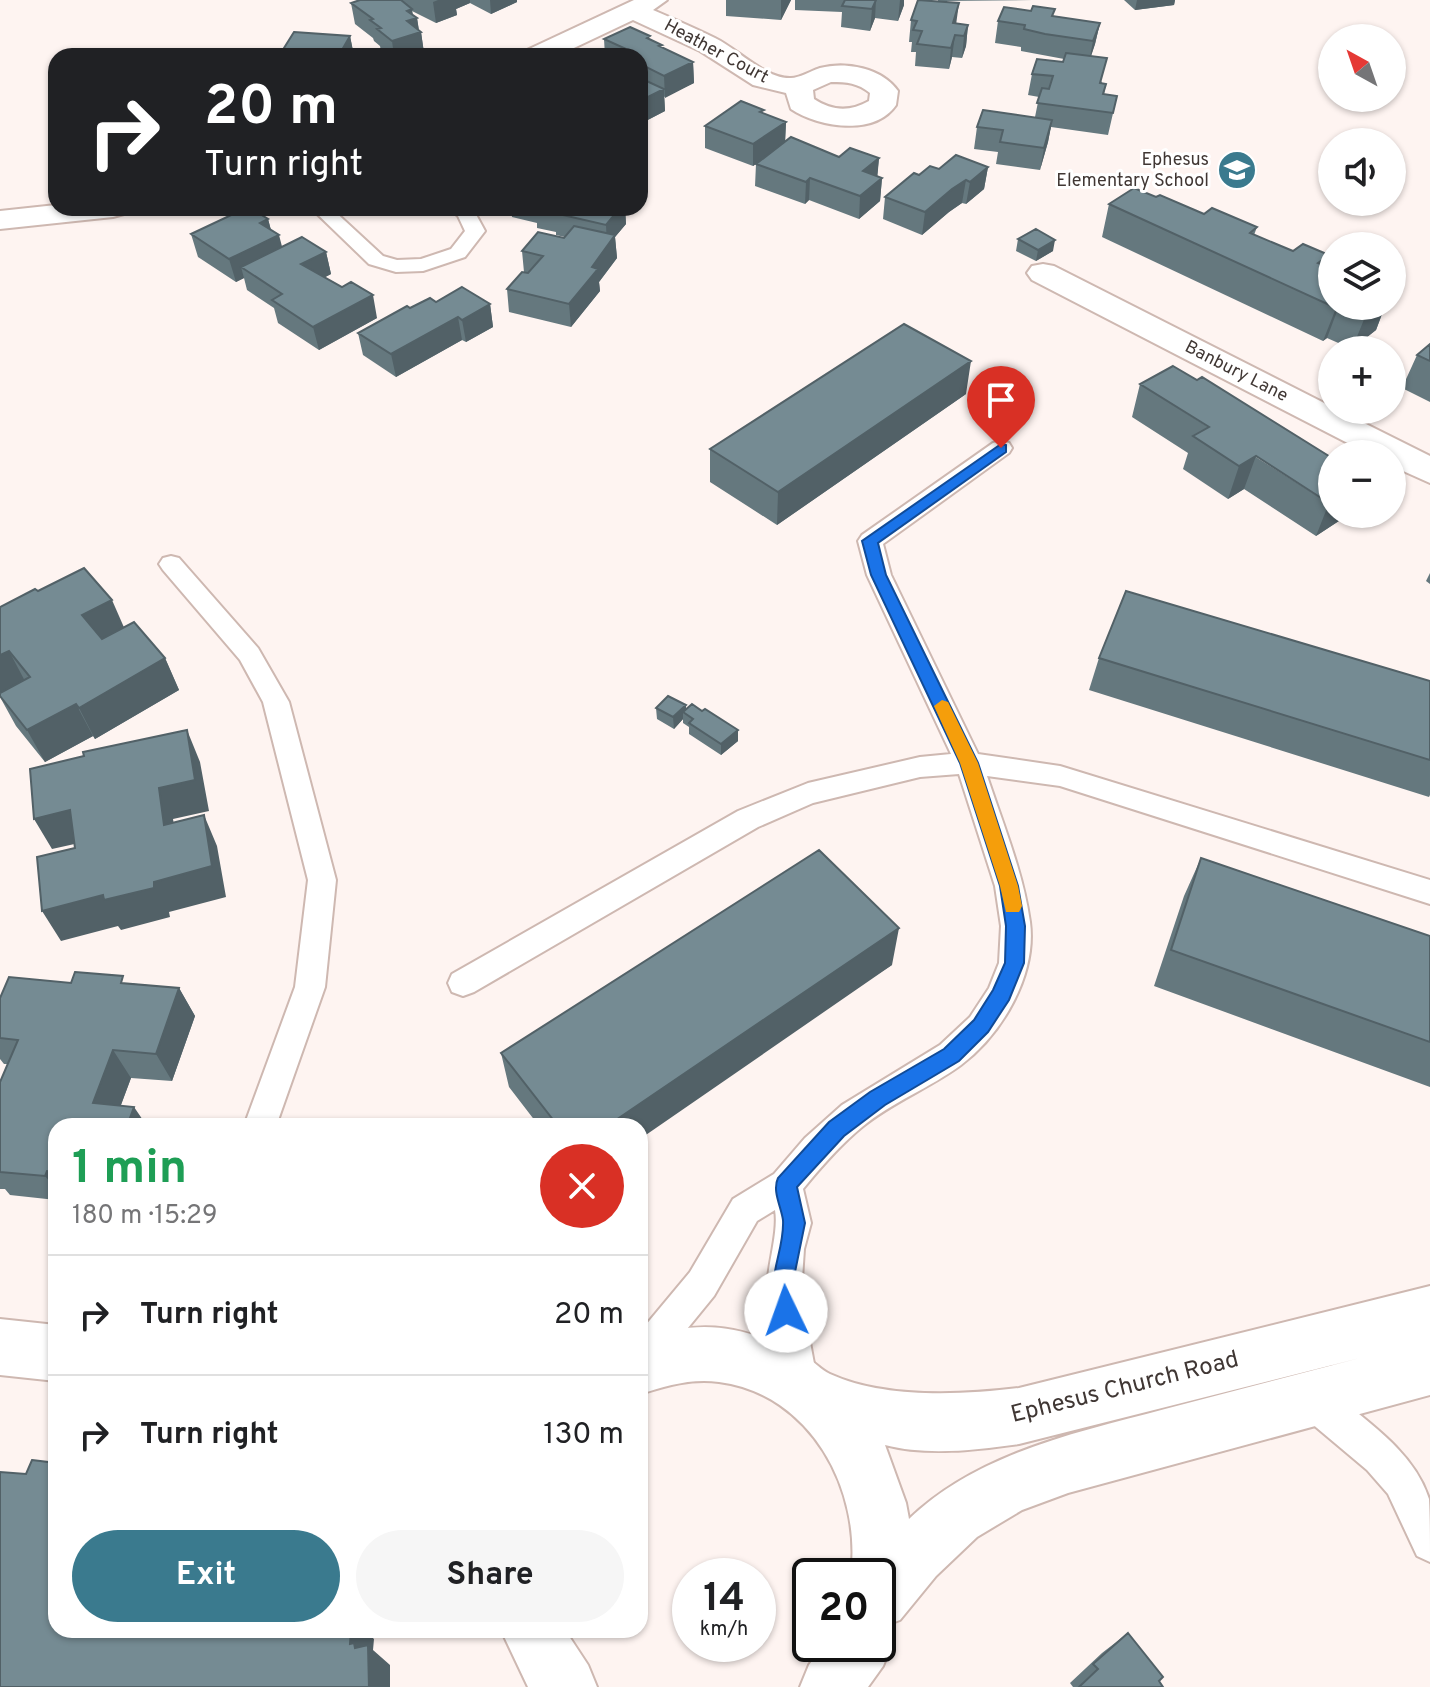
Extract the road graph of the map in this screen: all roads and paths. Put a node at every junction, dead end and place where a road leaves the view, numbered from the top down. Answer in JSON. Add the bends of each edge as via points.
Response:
{"nodes":[{"id":1,"x":644,"y":5,"type":"edge"},
{"id":2,"x":553,"y":48,"type":"edge"},
{"id":3,"x":799,"y":88,"type":"dead end"},
{"id":4,"x":48,"y":215,"type":"edge"},
{"id":5,"x":329,"y":216,"type":"edge"},
{"id":6,"x":468,"y":216,"type":"edge"},
{"id":7,"x":0,"y":220,"type":"edge"},
{"id":8,"x":1043,"y":273,"type":"dead end"},
{"id":9,"x":1001,"y":448,"type":"dead end"},
{"id":10,"x":1430,"y":471,"type":"edge"},
{"id":11,"x":171,"y":564,"type":"dead end"},
{"id":12,"x":969,"y":763,"type":"junction"},
{"id":13,"x":1430,"y":892,"type":"edge"},
{"id":14,"x":463,"y":983,"type":"dead end"},
{"id":15,"x":263,"y":1118,"type":"edge"},
{"id":16,"x":786,"y":1185,"type":"junction"},
{"id":17,"x":1430,"y":1313,"type":"edge"},
{"id":18,"x":0,"y":1347,"type":"edge"},
{"id":19,"x":648,"y":1350,"type":"edge"},
{"id":20,"x":48,"y":1352,"type":"edge"},
{"id":21,"x":648,"y":1363,"type":"edge"},
{"id":22,"x":1430,"y":1367,"type":"edge"},
{"id":23,"x":809,"y":1392,"type":"junction"},
{"id":24,"x":1311,"y":1399,"type":"junction"},
{"id":25,"x":1430,"y":1543,"type":"edge"},
{"id":26,"x":883,"y":1558,"type":"edge"},
{"id":27,"x":896,"y":1576,"type":"edge"},
{"id":28,"x":531,"y":1638,"type":"edge"},
{"id":29,"x":536,"y":1638,"type":"edge"},
{"id":30,"x":848,"y":1662,"type":"edge"},
{"id":31,"x":524,"y":1687,"type":"edge"},
{"id":32,"x":566,"y":1687,"type":"edge"},
{"id":33,"x":831,"y":1687,"type":"edge"}],
"edges":[{"from":1,"to":2,"type":"street"},
{"from":1,"to":3,"type":"street","name":"Heather Court","via":[[748,71]]},
{"from":4,"to":7,"type":"street"},
{"from":5,"to":6,"type":"lane","via":[[376,260],[396,266],[423,265],[458,253],[475,231]]},
{"from":8,"to":10,"type":"street","name":"Banbury Lane"},
{"from":9,"to":12,"type":"lane","via":[[870,541],[879,575]]},
{"from":11,"to":15,"type":"lane","via":[[249,654],[276,702],[322,880],[310,987]]},
{"from":12,"to":13,"type":"lane","via":[[1060,776]]},
{"from":12,"to":14,"type":"lane","via":[[867,778],[808,794],[748,819]]},
{"from":12,"to":16,"type":"lane","via":[[1009,886],[1016,926],[1014,963],[1002,994],[981,1026],[951,1055],[853,1115]]},
{"from":16,"to":19,"type":"lane","via":[[745,1210],[702,1284]]},
{"from":16,"to":23,"type":"lane","via":[[794,1223],[784,1294]]},
{"from":17,"to":23,"type":"street","name":"Ephesus Church Road","via":[[1019,1416],[969,1422],[897,1420]]},
{"from":18,"to":20,"type":"street"},
{"from":21,"to":23,"type":"street","via":[[674,1355],[740,1358],[767,1366]]},
{"from":22,"to":24,"type":"street"},
{"from":23,"to":26,"type":"street","via":[[848,1432],[867,1466]]},
{"from":24,"to":25,"type":"lane","via":[[1401,1481]]},
{"from":24,"to":27,"type":"street","via":[[1068,1464],[985,1497],[917,1552]]},
{"from":28,"to":31,"type":"street"},
{"from":29,"to":32,"type":"street"},
{"from":30,"to":33,"type":"street"}]}
